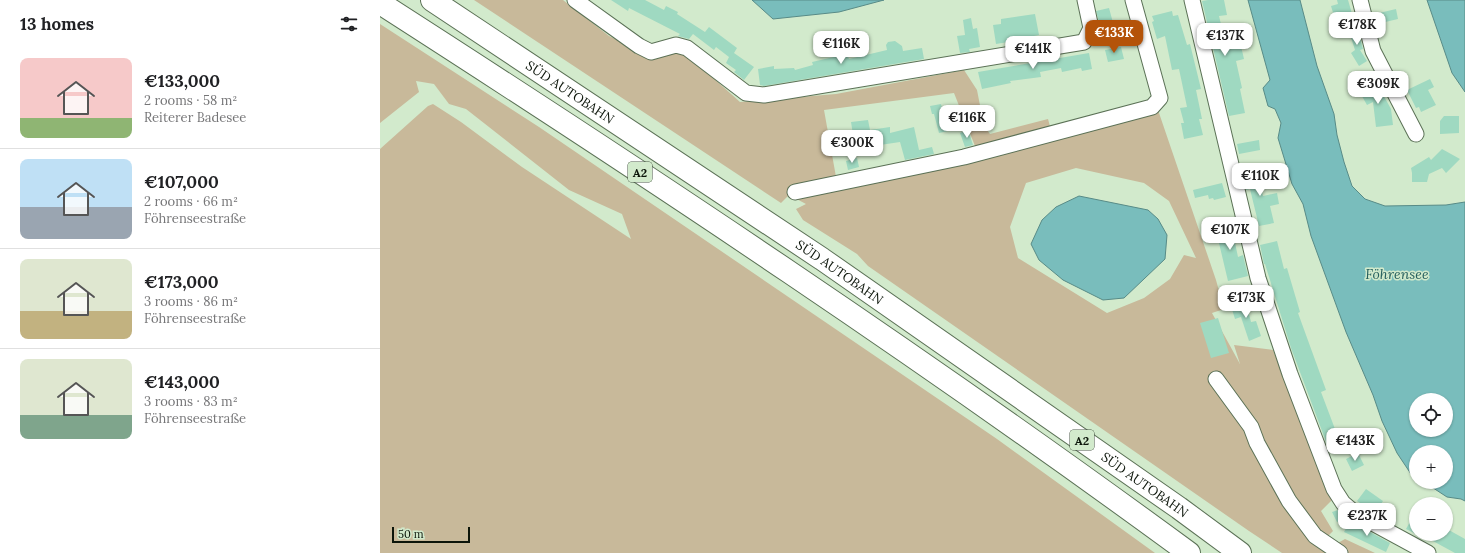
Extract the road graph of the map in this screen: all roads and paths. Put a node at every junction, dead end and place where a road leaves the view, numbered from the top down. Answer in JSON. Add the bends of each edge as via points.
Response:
{"nodes":[{"id":1,"x":432,"y":0,"type":"edge"},
{"id":2,"x":575,"y":0,"type":"edge"},
{"id":3,"x":1085,"y":0,"type":"edge"},
{"id":4,"x":1133,"y":0,"type":"edge"},
{"id":5,"x":1192,"y":0,"type":"edge"},
{"id":6,"x":1360,"y":0,"type":"edge"},
{"id":7,"x":380,"y":3,"type":"edge"},
{"id":8,"x":1416,"y":134,"type":"dead end"},
{"id":9,"x":795,"y":192,"type":"dead end"},
{"id":10,"x":1216,"y":379,"type":"dead end"},
{"id":11,"x":1235,"y":549,"type":"edge"},
{"id":12,"x":1189,"y":553,"type":"edge"},
{"id":13,"x":1250,"y":553,"type":"edge"},
{"id":14,"x":1340,"y":553,"type":"edge"},
{"id":15,"x":1428,"y":553,"type":"edge"}],
"edges":[{"from":1,"to":11,"type":"highway","name":"SÜD AUTOBAHN","number":"A2","via":[[822,259]]},
{"from":2,"to":3,"type":"street","via":[[639,46],[651,52],[676,45],[687,48],[746,93],[764,95],[1084,42],[1091,28]]},
{"from":4,"to":9,"type":"street","via":[[1160,98],[1152,107],[964,157]]},
{"from":5,"to":15,"type":"street","via":[[1258,278],[1290,374],[1334,489],[1356,514]]},
{"from":6,"to":8,"type":"street","via":[[1373,51]]},
{"from":7,"to":12,"type":"highway","number":"A2","via":[[629,164],[891,341]]},
{"from":10,"to":14,"type":"street","via":[[1251,427],[1289,501],[1315,536]]},
{"from":11,"to":13,"type":"highway","name":"SÜD AUTOBAHN"}]}
